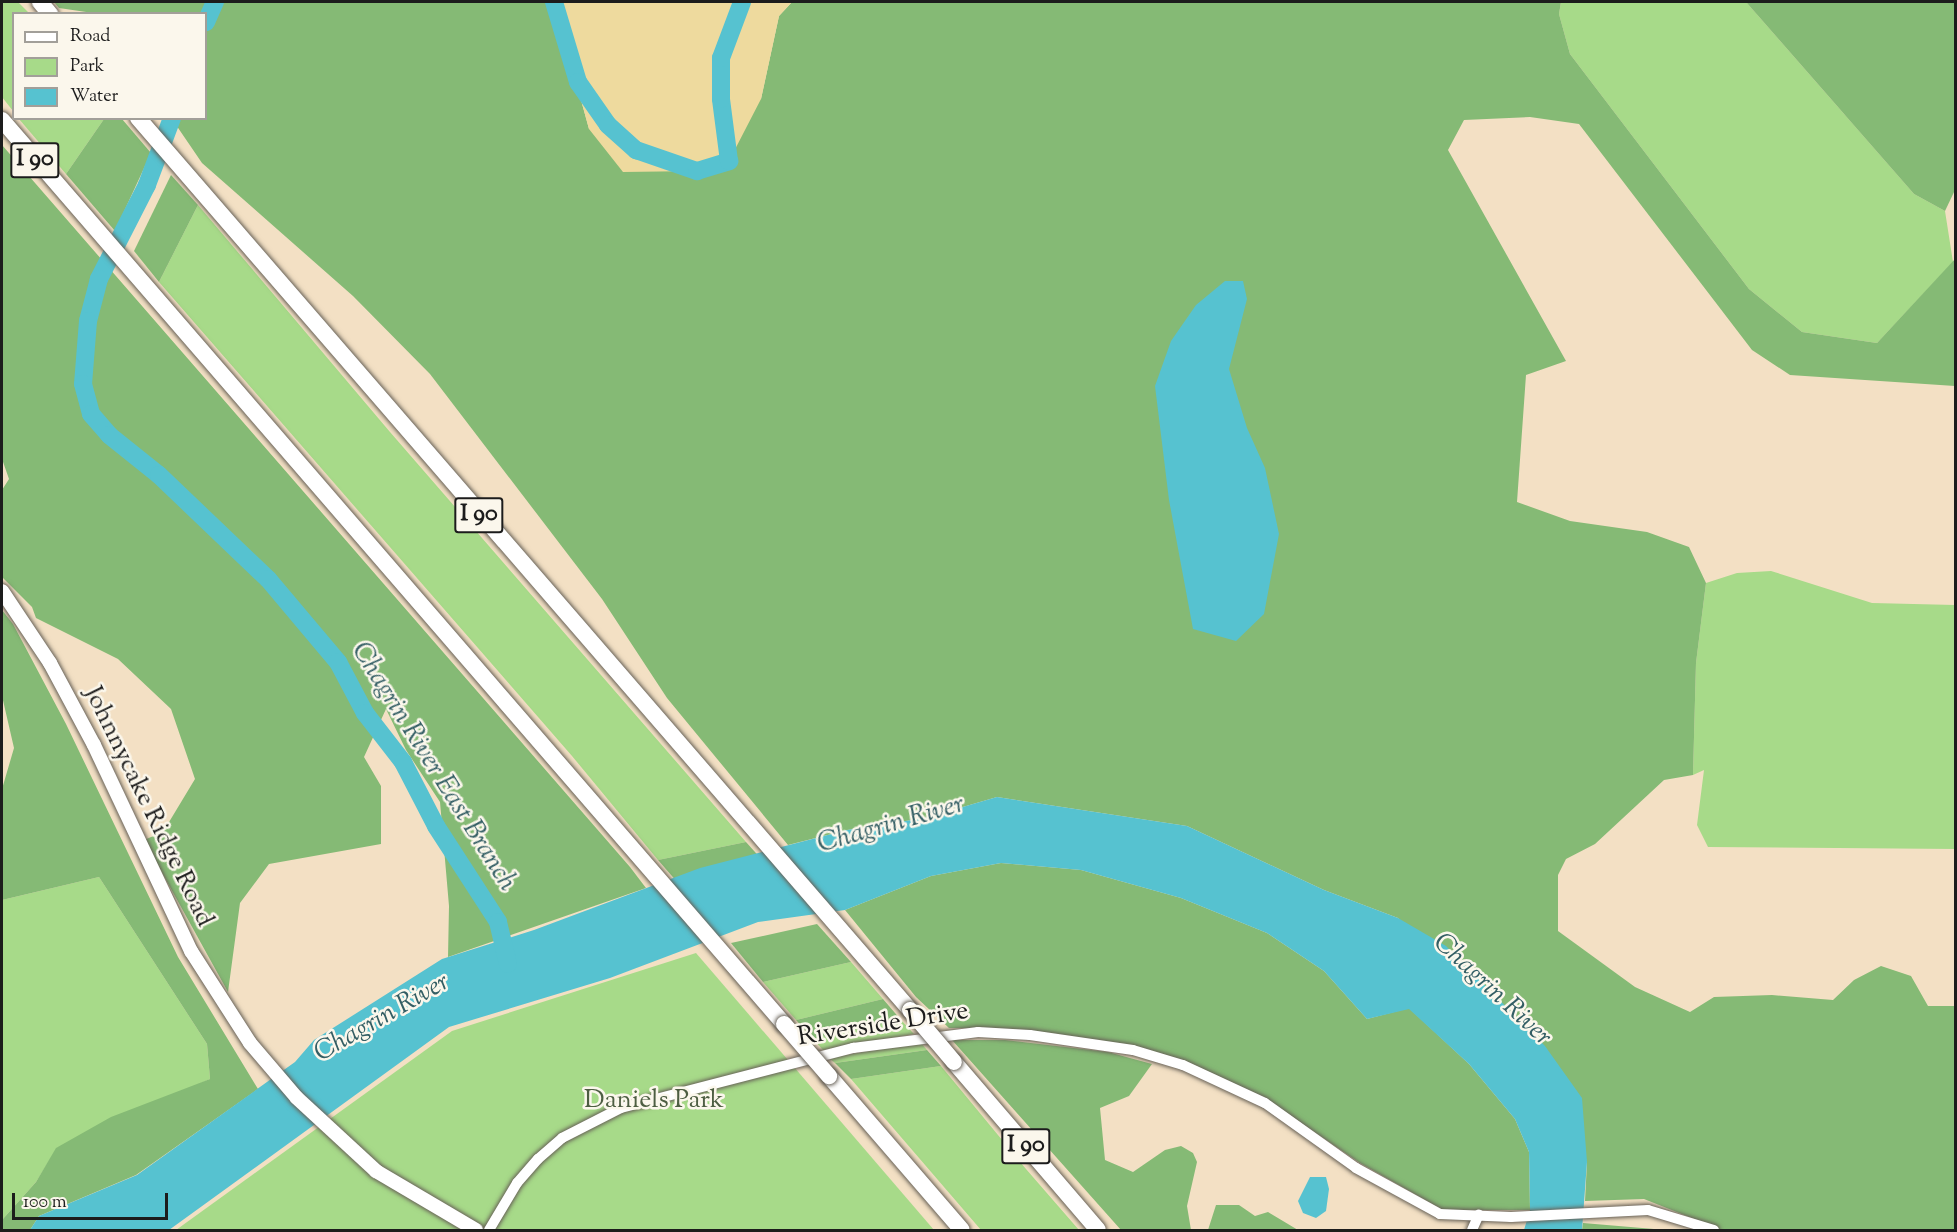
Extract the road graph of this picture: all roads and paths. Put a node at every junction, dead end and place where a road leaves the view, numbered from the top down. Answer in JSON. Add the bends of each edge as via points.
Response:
{"nodes":[{"id":1,"x":2,"y":120,"type":"edge"},
{"id":2,"x":140,"y":120,"type":"edge"},
{"id":3,"x":2,"y":591,"type":"edge"},
{"id":4,"x":1479,"y":1214,"type":"junction"},
{"id":5,"x":476,"y":1230,"type":"edge"},
{"id":6,"x":489,"y":1230,"type":"edge"},
{"id":7,"x":962,"y":1230,"type":"edge"},
{"id":8,"x":1098,"y":1230,"type":"edge"},
{"id":9,"x":1472,"y":1230,"type":"edge"},
{"id":10,"x":1714,"y":1230,"type":"edge"}],
"edges":[{"from":1,"to":7,"type":"highway","number":"I 90","bridge":true},
{"from":2,"to":8,"type":"highway","number":"I 90","bridge":true},
{"from":3,"to":5,"type":"main road","name":"Johnnycake Ridge Road","via":[[50,663],[94,744],[191,951],[250,1043],[297,1098],[376,1171]]},
{"from":4,"to":6,"type":"street","name":"Riverside Drive","via":[[1440,1214],[1356,1168],[1338,1151],[1265,1104],[1183,1065],[1133,1050],[1030,1035],[978,1032],[853,1048],[621,1107],[562,1138],[538,1159],[517,1183]]},
{"from":4,"to":9,"type":"street"},
{"from":4,"to":10,"type":"street","name":"Riverside Drive","via":[[1511,1217],[1648,1210]]}]}
